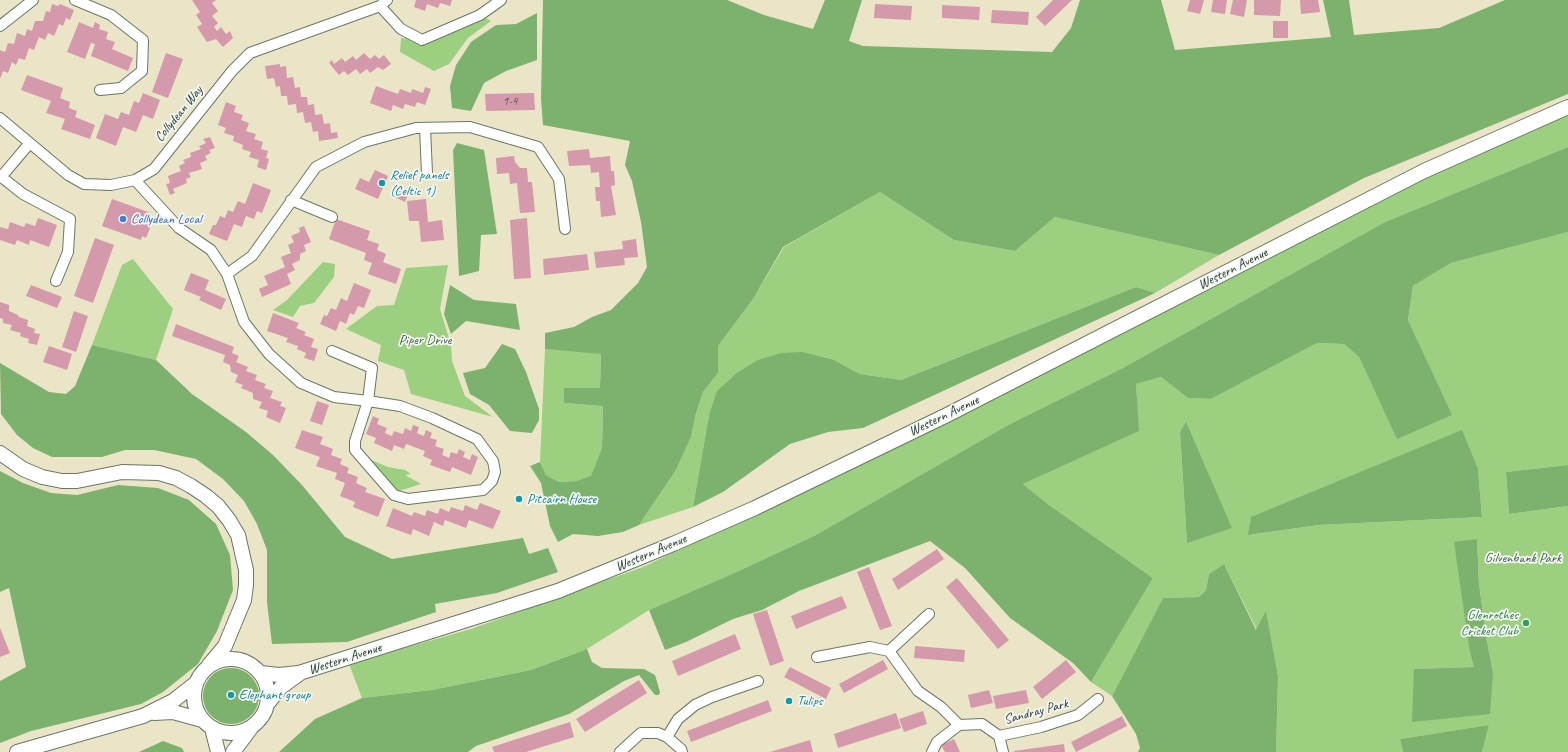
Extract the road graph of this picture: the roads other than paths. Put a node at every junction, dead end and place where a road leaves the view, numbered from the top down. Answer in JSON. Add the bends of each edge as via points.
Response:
{"nodes":[{"id":1,"x":33,"y":0,"type":"edge"},
{"id":2,"x":75,"y":0,"type":"edge"},
{"id":3,"x":501,"y":0,"type":"edge"},
{"id":4,"x":384,"y":3,"type":"edge"},
{"id":5,"x":0,"y":26,"type":"edge"},
{"id":6,"x":100,"y":90,"type":"dead end"},
{"id":7,"x":1568,"y":107,"type":"edge"},
{"id":8,"x":0,"y":118,"type":"edge"},
{"id":9,"x":425,"y":128,"type":"junction"},
{"id":10,"x":29,"y":144,"type":"junction"},
{"id":11,"x":427,"y":173,"type":"dead end"},
{"id":12,"x":0,"y":176,"type":"edge"},
{"id":13,"x":136,"y":180,"type":"junction"},
{"id":14,"x":291,"y":200,"type":"junction"},
{"id":15,"x":332,"y":217,"type":"dead end"},
{"id":16,"x":565,"y":229,"type":"dead end"},
{"id":17,"x":227,"y":274,"type":"junction"},
{"id":18,"x":56,"y":281,"type":"dead end"},
{"id":19,"x":332,"y":351,"type":"dead end"},
{"id":20,"x":368,"y":401,"type":"junction"},
{"id":21,"x":0,"y":453,"type":"edge"},
{"id":22,"x":929,"y":614,"type":"dead end"},
{"id":23,"x":236,"y":622,"type":"junction"},
{"id":24,"x":889,"y":651,"type":"junction"},
{"id":25,"x":817,"y":657,"type":"dead end"},
{"id":26,"x":246,"y":661,"type":"junction"},
{"id":27,"x":209,"y":666,"type":"junction"},
{"id":28,"x":261,"y":672,"type":"junction"},
{"id":29,"x":299,"y":673,"type":"junction"},
{"id":30,"x":758,"y":681,"type":"dead end"},
{"id":31,"x":196,"y":683,"type":"junction"},
{"id":32,"x":1098,"y":699,"type":"dead end"},
{"id":33,"x":269,"y":702,"type":"junction"},
{"id":34,"x":152,"y":713,"type":"junction"},
{"id":35,"x":207,"y":724,"type":"junction"},
{"id":36,"x":960,"y":725,"type":"junction"},
{"id":37,"x":251,"y":728,"type":"junction"},
{"id":38,"x":999,"y":736,"type":"junction"},
{"id":39,"x":667,"y":737,"type":"junction"},
{"id":40,"x":17,"y":752,"type":"edge"},
{"id":41,"x":218,"y":752,"type":"edge"},
{"id":42,"x":233,"y":752,"type":"edge"},
{"id":43,"x":620,"y":752,"type":"edge"},
{"id":44,"x":682,"y":752,"type":"edge"},
{"id":45,"x":932,"y":752,"type":"edge"},
{"id":46,"x":1003,"y":752,"type":"edge"}],
"edges":[{"from":1,"to":5,"type":"street"},
{"from":2,"to":6,"type":"street","via":[[111,15],[143,40],[142,71],[121,88]]},
{"from":3,"to":4,"type":"street","via":[[480,15],[422,40],[401,29]]},
{"from":4,"to":13,"type":"street","name":"Collydean Way","via":[[250,53],[232,71],[154,169]]},
{"from":7,"to":29,"type":"main road","name":"Western Avenue","via":[[1424,171],[947,415],[755,508],[558,591]]},
{"from":8,"to":10,"type":"street","name":"Collydean Way"},
{"from":9,"to":11,"type":"street"},
{"from":9,"to":14,"type":"street","via":[[416,128],[364,142],[316,166]]},
{"from":9,"to":16,"type":"street","via":[[470,127],[538,147],[559,179]]},
{"from":10,"to":12,"type":"street"},
{"from":10,"to":13,"type":"street","name":"Collydean Way","via":[[68,175],[84,184],[111,185]]},
{"from":12,"to":18,"type":"street","via":[[23,194],[70,219],[68,252]]},
{"from":13,"to":17,"type":"street","via":[[179,228],[211,250]]},
{"from":14,"to":15,"type":"street"},
{"from":14,"to":17,"type":"street","via":[[252,256]]},
{"from":17,"to":20,"type":"street","via":[[244,322],[269,354],[301,383],[334,397]]},
{"from":19,"to":20,"type":"street","via":[[372,368]]},
{"from":20,"to":20,"type":"street","via":[[400,406],[477,439],[493,461],[495,472],[492,481],[483,490],[408,499],[394,496],[355,450],[355,440]]},
{"from":21,"to":23,"type":"main road","via":[[23,469],[42,477],[77,481],[122,472],[159,473],[176,478],[206,496],[229,520],[238,536],[242,552],[246,584],[244,600]]},
{"from":22,"to":24,"type":"street"},
{"from":23,"to":26,"type":"main road","via":[[238,652]]},
{"from":23,"to":27,"type":"main road","via":[[225,646]]},
{"from":24,"to":25,"type":"street","via":[[870,647]]},
{"from":24,"to":36,"type":"street","via":[[918,691],[941,707]]},
{"from":26,"to":27,"type":"main road","via":[[233,658],[220,660]]},
{"from":26,"to":28,"type":"main road"},
{"from":27,"to":31,"type":"main road","via":[[201,673]]},
{"from":28,"to":29,"type":"main road","name":"Western Avenue","via":[[279,675]]},
{"from":28,"to":33,"type":"main road","via":[[268,687]]},
{"from":29,"to":33,"type":"main road","name":"Western Avenue","via":[[281,687]]},
{"from":30,"to":39,"type":"street","via":[[695,705],[678,719]]},
{"from":31,"to":34,"type":"main road","via":[[173,702]]},
{"from":31,"to":35,"type":"main road","via":[[194,702]]},
{"from":32,"to":38,"type":"street","name":"Sandray Park","via":[[1078,715],[1041,727]]},
{"from":33,"to":37,"type":"main road","via":[[259,721]]},
{"from":34,"to":35,"type":"main road","via":[[173,712]]},
{"from":34,"to":40,"type":"main road"},
{"from":35,"to":37,"type":"main road","via":[[221,732],[232,733]]},
{"from":35,"to":41,"type":"main road"},
{"from":36,"to":38,"type":"street","via":[[982,724]]},
{"from":36,"to":45,"type":"street","via":[[937,742]]},
{"from":37,"to":42,"type":"main road"},
{"from":38,"to":46,"type":"street"},
{"from":39,"to":43,"type":"street","via":[[658,733],[641,733]]},
{"from":39,"to":44,"type":"street"}]}
